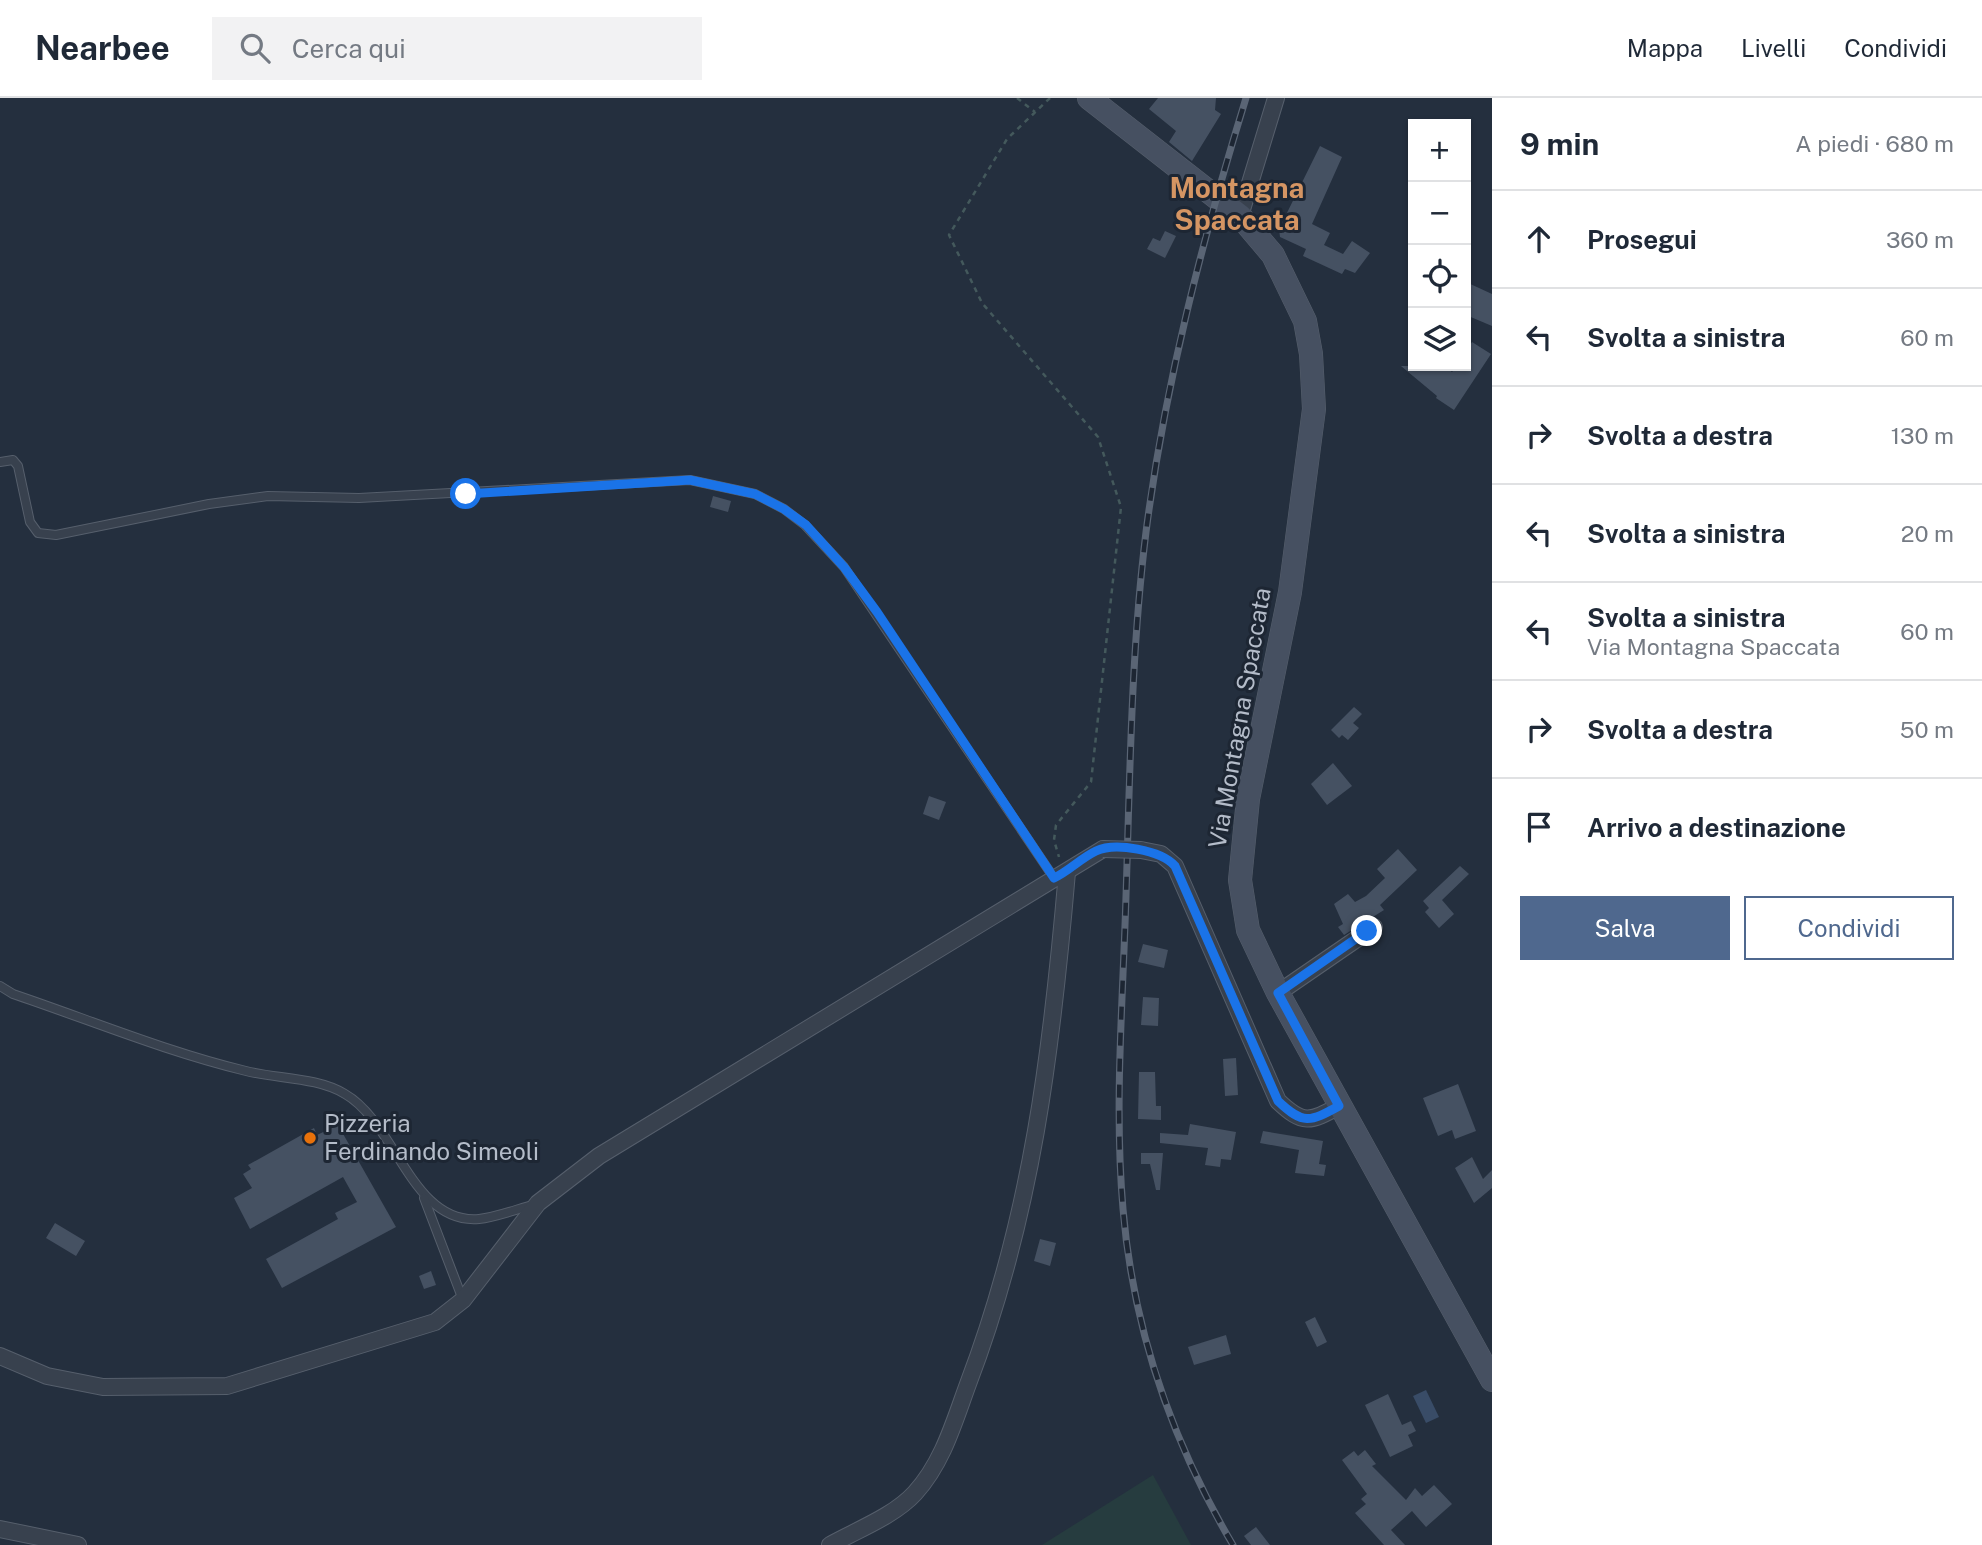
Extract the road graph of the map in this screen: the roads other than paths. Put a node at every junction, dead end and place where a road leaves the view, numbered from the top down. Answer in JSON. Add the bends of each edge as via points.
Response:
{"nodes":[{"id":1,"x":1089,"y":98,"type":"edge"},
{"id":2,"x":1276,"y":98,"type":"edge"},
{"id":3,"x":1240,"y":216,"type":"junction"},
{"id":4,"x":0,"y":462,"type":"edge"},
{"id":5,"x":1061,"y":875,"type":"junction"},
{"id":6,"x":1374,"y":927,"type":"dead end"},
{"id":7,"x":0,"y":986,"type":"edge"},
{"id":8,"x":1278,"y":993,"type":"junction"},
{"id":9,"x":1339,"y":1106,"type":"junction"},
{"id":10,"x":424,"y":1198,"type":"junction"},
{"id":11,"x":538,"y":1203,"type":"junction"},
{"id":12,"x":463,"y":1300,"type":"junction"},
{"id":13,"x":0,"y":1356,"type":"edge"},
{"id":14,"x":1492,"y":1380,"type":"edge"},
{"id":15,"x":0,"y":1529,"type":"edge"},
{"id":16,"x":78,"y":1545,"type":"edge"},
{"id":17,"x":830,"y":1545,"type":"edge"}],
"edges":[{"from":1,"to":3,"type":"main road","name":"Via Montagna Spaccata"},
{"from":2,"to":3,"type":"street"},
{"from":3,"to":8,"type":"main road","name":"Via Montagna Spaccata","via":[[1273,255],[1301,312],[1311,354],[1314,409],[1290,592],[1241,845],[1240,880],[1248,930]]},
{"from":4,"to":5,"type":"lane","via":[[13,460],[18,466],[30,522],[38,533],[56,535],[268,496],[359,498],[690,480],[755,494],[806,525],[844,567]]},
{"from":5,"to":9,"type":"street","bridge":true,"via":[[1103,849],[1161,854],[1175,866],[1278,1101],[1303,1119],[1319,1117]]},
{"from":5,"to":11,"type":"street","via":[[599,1156]]},
{"from":5,"to":17,"type":"street","via":[[1056,1012],[1021,1219],[987,1335],[942,1455],[915,1493]]},
{"from":6,"to":8,"type":"street"},
{"from":7,"to":10,"type":"lane","via":[[155,1043],[246,1071],[344,1093],[371,1113]]},
{"from":8,"to":9,"type":"main road","name":"Via Montagna Spaccata"},
{"from":9,"to":14,"type":"main road","name":"Via Montagna Spaccata"},
{"from":10,"to":11,"type":"lane","via":[[454,1216],[478,1219]]},
{"from":10,"to":12,"type":"lane"},
{"from":11,"to":12,"type":"street"},
{"from":12,"to":13,"type":"street","via":[[435,1322],[227,1386],[103,1387],[47,1377]]},
{"from":15,"to":16,"type":"street"}]}
